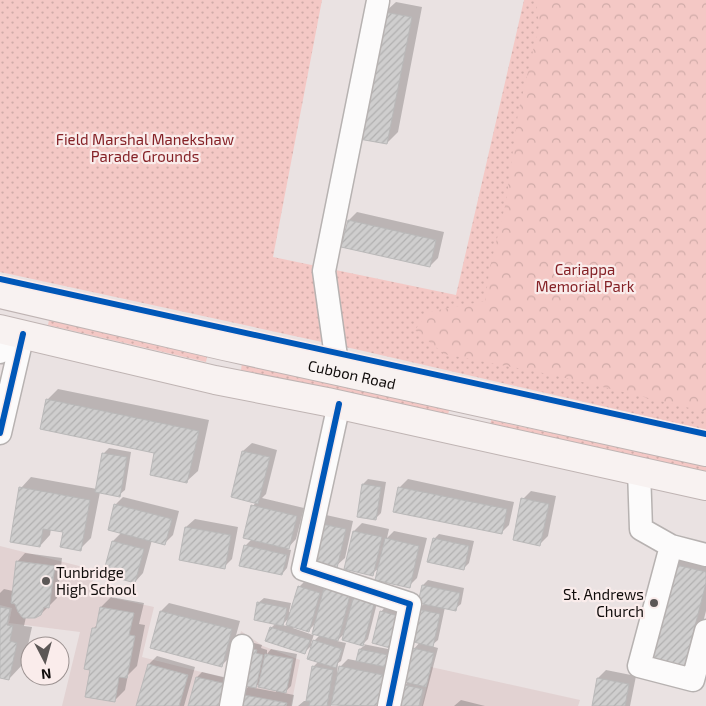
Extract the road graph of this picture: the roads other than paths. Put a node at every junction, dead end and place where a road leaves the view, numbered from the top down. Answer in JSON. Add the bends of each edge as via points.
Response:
{"nodes":[{"id":1,"x":378,"y":1,"type":"edge"},
{"id":2,"x":0,"y":294,"type":"edge"},
{"id":3,"x":7,"y":336,"type":"edge"},
{"id":4,"x":224,"y":346,"type":"junction"},
{"id":5,"x":338,"y":371,"type":"junction"},
{"id":6,"x":215,"y":380,"type":"junction"},
{"id":7,"x":478,"y":402,"type":"junction"},
{"id":8,"x":339,"y":404,"type":"junction"},
{"id":9,"x":0,"y":433,"type":"edge"},
{"id":10,"x":471,"y":434,"type":"junction"},
{"id":11,"x":706,"y":452,"type":"edge"},
{"id":12,"x":639,"y":470,"type":"junction"},
{"id":13,"x":706,"y":486,"type":"edge"},
{"id":14,"x":670,"y":546,"type":"junction"},
{"id":15,"x":706,"y":555,"type":"edge"},
{"id":16,"x":706,"y":631,"type":"edge"},
{"id":17,"x":242,"y":646,"type":"dead end"},
{"id":18,"x":231,"y":706,"type":"edge"},
{"id":19,"x":389,"y":706,"type":"edge"}],
"edges":[{"from":1,"to":5,"type":"street","via":[[324,271]]},
{"from":2,"to":4,"type":"main road","name":"Cubbon Road"},
{"from":3,"to":6,"type":"main road"},
{"from":3,"to":9,"type":"street"},
{"from":4,"to":5,"type":"main road","name":"Cubbon Road"},
{"from":4,"to":6,"type":"main road"},
{"from":5,"to":7,"type":"main road","name":"Cubbon Road"},
{"from":6,"to":8,"type":"main road"},
{"from":7,"to":10,"type":"main road"},
{"from":7,"to":11,"type":"main road","name":"Cubbon Road"},
{"from":8,"to":10,"type":"main road"},
{"from":8,"to":19,"type":"street","via":[[303,569],[410,604]]},
{"from":10,"to":12,"type":"main road"},
{"from":12,"to":13,"type":"main road"},
{"from":12,"to":14,"type":"street","via":[[641,529]]},
{"from":14,"to":15,"type":"street"},
{"from":14,"to":16,"type":"street","via":[[640,666],[694,680]]},
{"from":17,"to":18,"type":"street"}]}
